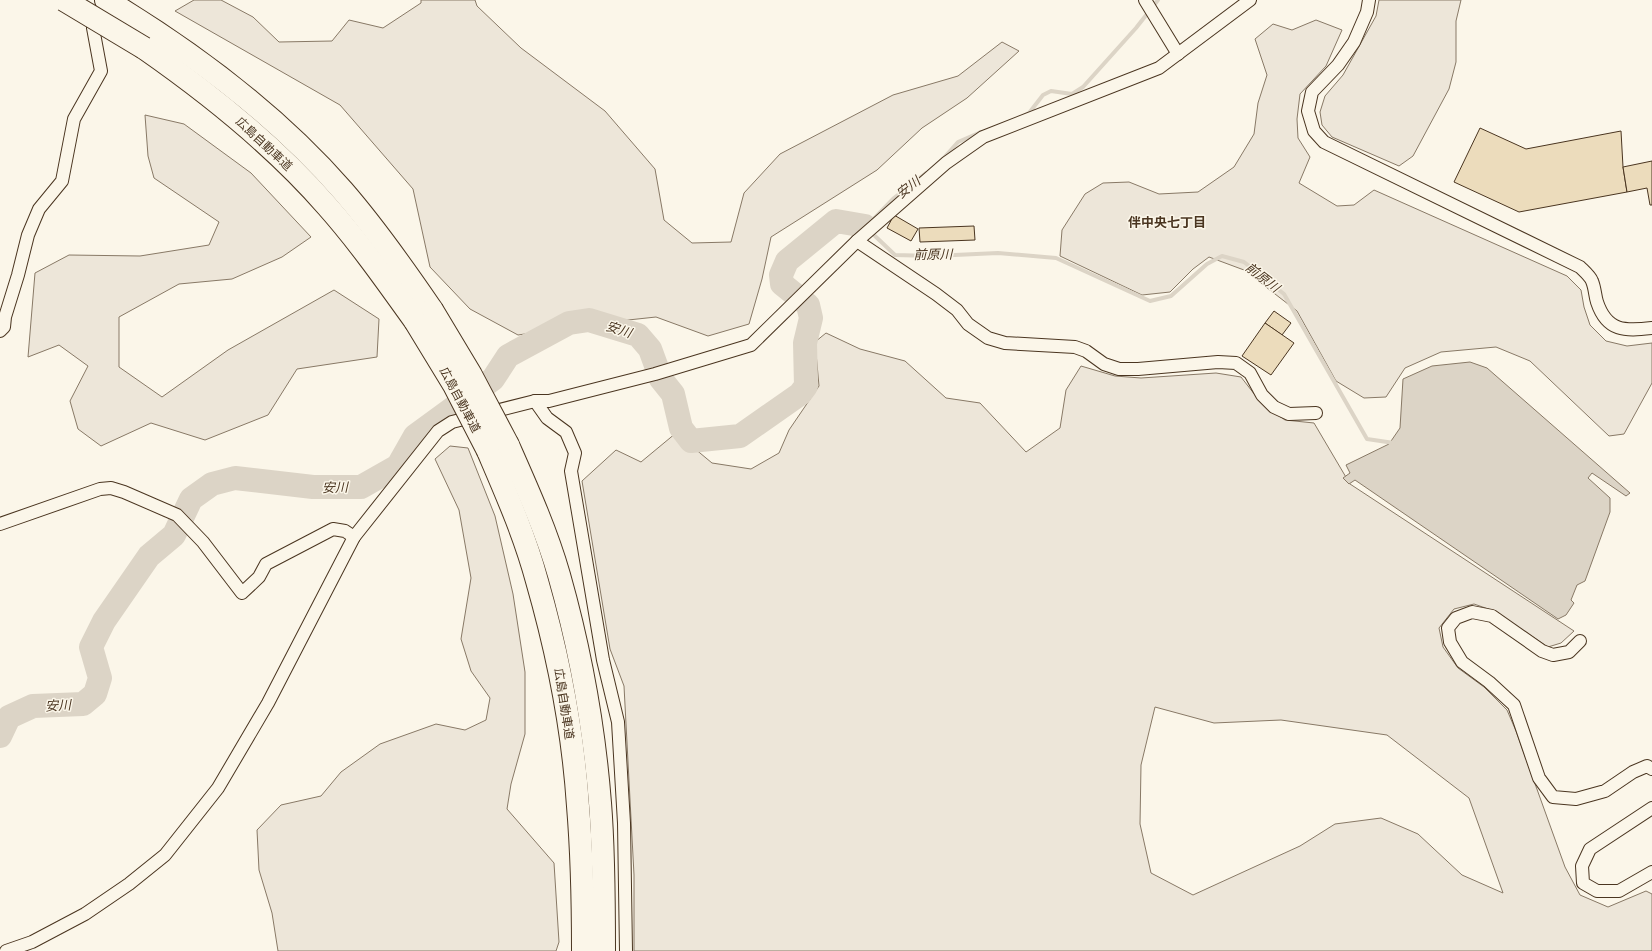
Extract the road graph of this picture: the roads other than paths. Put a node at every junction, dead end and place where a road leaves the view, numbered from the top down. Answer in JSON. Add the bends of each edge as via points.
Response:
{"nodes":[{"id":1,"x":64,"y":0,"type":"edge"},
{"id":2,"x":102,"y":0,"type":"edge"},
{"id":3,"x":106,"y":0,"type":"edge"},
{"id":4,"x":1250,"y":0,"type":"edge"},
{"id":5,"x":1369,"y":0,"type":"edge"},
{"id":6,"x":1149,"y":6,"type":"edge"},
{"id":7,"x":1178,"y":54,"type":"junction"},
{"id":8,"x":857,"y":242,"type":"junction"},
{"id":9,"x":424,"y":316,"type":"junction"},
{"id":10,"x":1652,"y":328,"type":"edge"},
{"id":11,"x":0,"y":331,"type":"edge"},
{"id":12,"x":535,"y":401,"type":"junction"},
{"id":13,"x":1316,"y":413,"type":"dead end"},
{"id":14,"x":498,"y":448,"type":"junction"},
{"id":15,"x":0,"y":524,"type":"edge"},
{"id":16,"x":354,"y":537,"type":"junction"},
{"id":17,"x":1580,"y":641,"type":"dead end"},
{"id":18,"x":1652,"y":769,"type":"edge"},
{"id":19,"x":1652,"y":808,"type":"edge"},
{"id":20,"x":1652,"y":872,"type":"edge"},
{"id":21,"x":6,"y":951,"type":"edge"},
{"id":22,"x":583,"y":951,"type":"edge"},
{"id":23,"x":604,"y":951,"type":"edge"},
{"id":24,"x":626,"y":951,"type":"edge"}],
"edges":[{"from":1,"to":9,"type":"highway","name":"広島自動車道","bridge":true,"via":[[144,48],[229,111],[278,155]]},
{"from":2,"to":11,"type":"street","via":[[93,28],[101,72],[74,119],[62,181],[39,209],[28,235],[4,327]]},
{"from":3,"to":9,"type":"highway","name":"広島自動車道","via":[[196,58],[244,95],[292,138],[343,191],[391,250]]},
{"from":4,"to":7,"type":"street"},
{"from":5,"to":10,"type":"street","via":[[1367,12],[1354,42],[1338,65],[1312,92],[1308,111],[1314,131],[1324,142],[1580,267],[1592,280],[1602,315],[1616,328],[1630,331]]},
{"from":6,"to":7,"type":"street"},
{"from":7,"to":8,"type":"street","via":[[1159,68],[983,137],[946,163]]},
{"from":8,"to":12,"type":"street","via":[[751,345],[659,373],[549,401]]},
{"from":8,"to":13,"type":"street","via":[[936,294],[957,310],[968,324],[988,338],[1005,343],[1074,347],[1086,351],[1104,364],[1119,369],[1236,363],[1250,372],[1262,395],[1274,407],[1289,414]]},
{"from":9,"to":14,"type":"highway","name":"広島自動車道","bridge":true,"via":[[471,375]]},
{"from":12,"to":16,"type":"street","via":[[452,422],[438,431]]},
{"from":12,"to":24,"type":"street","via":[[547,418],[566,432],[575,452],[571,471],[603,660],[618,722],[624,823]]},
{"from":14,"to":22,"type":"highway","name":"広島自動車道","via":[[515,515],[537,579],[554,644],[568,724],[578,805]]},
{"from":14,"to":23,"type":"highway","name":"広島自動車道","via":[[536,508],[558,573],[576,639],[591,719],[600,804]]},
{"from":15,"to":16,"type":"street","via":[[100,489],[111,488],[181,518],[204,542],[242,593],[259,577],[266,564],[332,529],[345,531]]},
{"from":16,"to":21,"type":"street","via":[[268,703],[222,782],[165,855],[85,914],[32,942]]},
{"from":17,"to":18,"type":"street","via":[[1569,652],[1553,656],[1492,616],[1472,612],[1456,618],[1448,628],[1450,642],[1462,662],[1514,705],[1539,778],[1553,797],[1576,799],[1605,791],[1633,772],[1647,766]]},
{"from":19,"to":20,"type":"street","via":[[1590,849],[1582,866],[1583,883],[1597,892],[1619,891]]}]}
